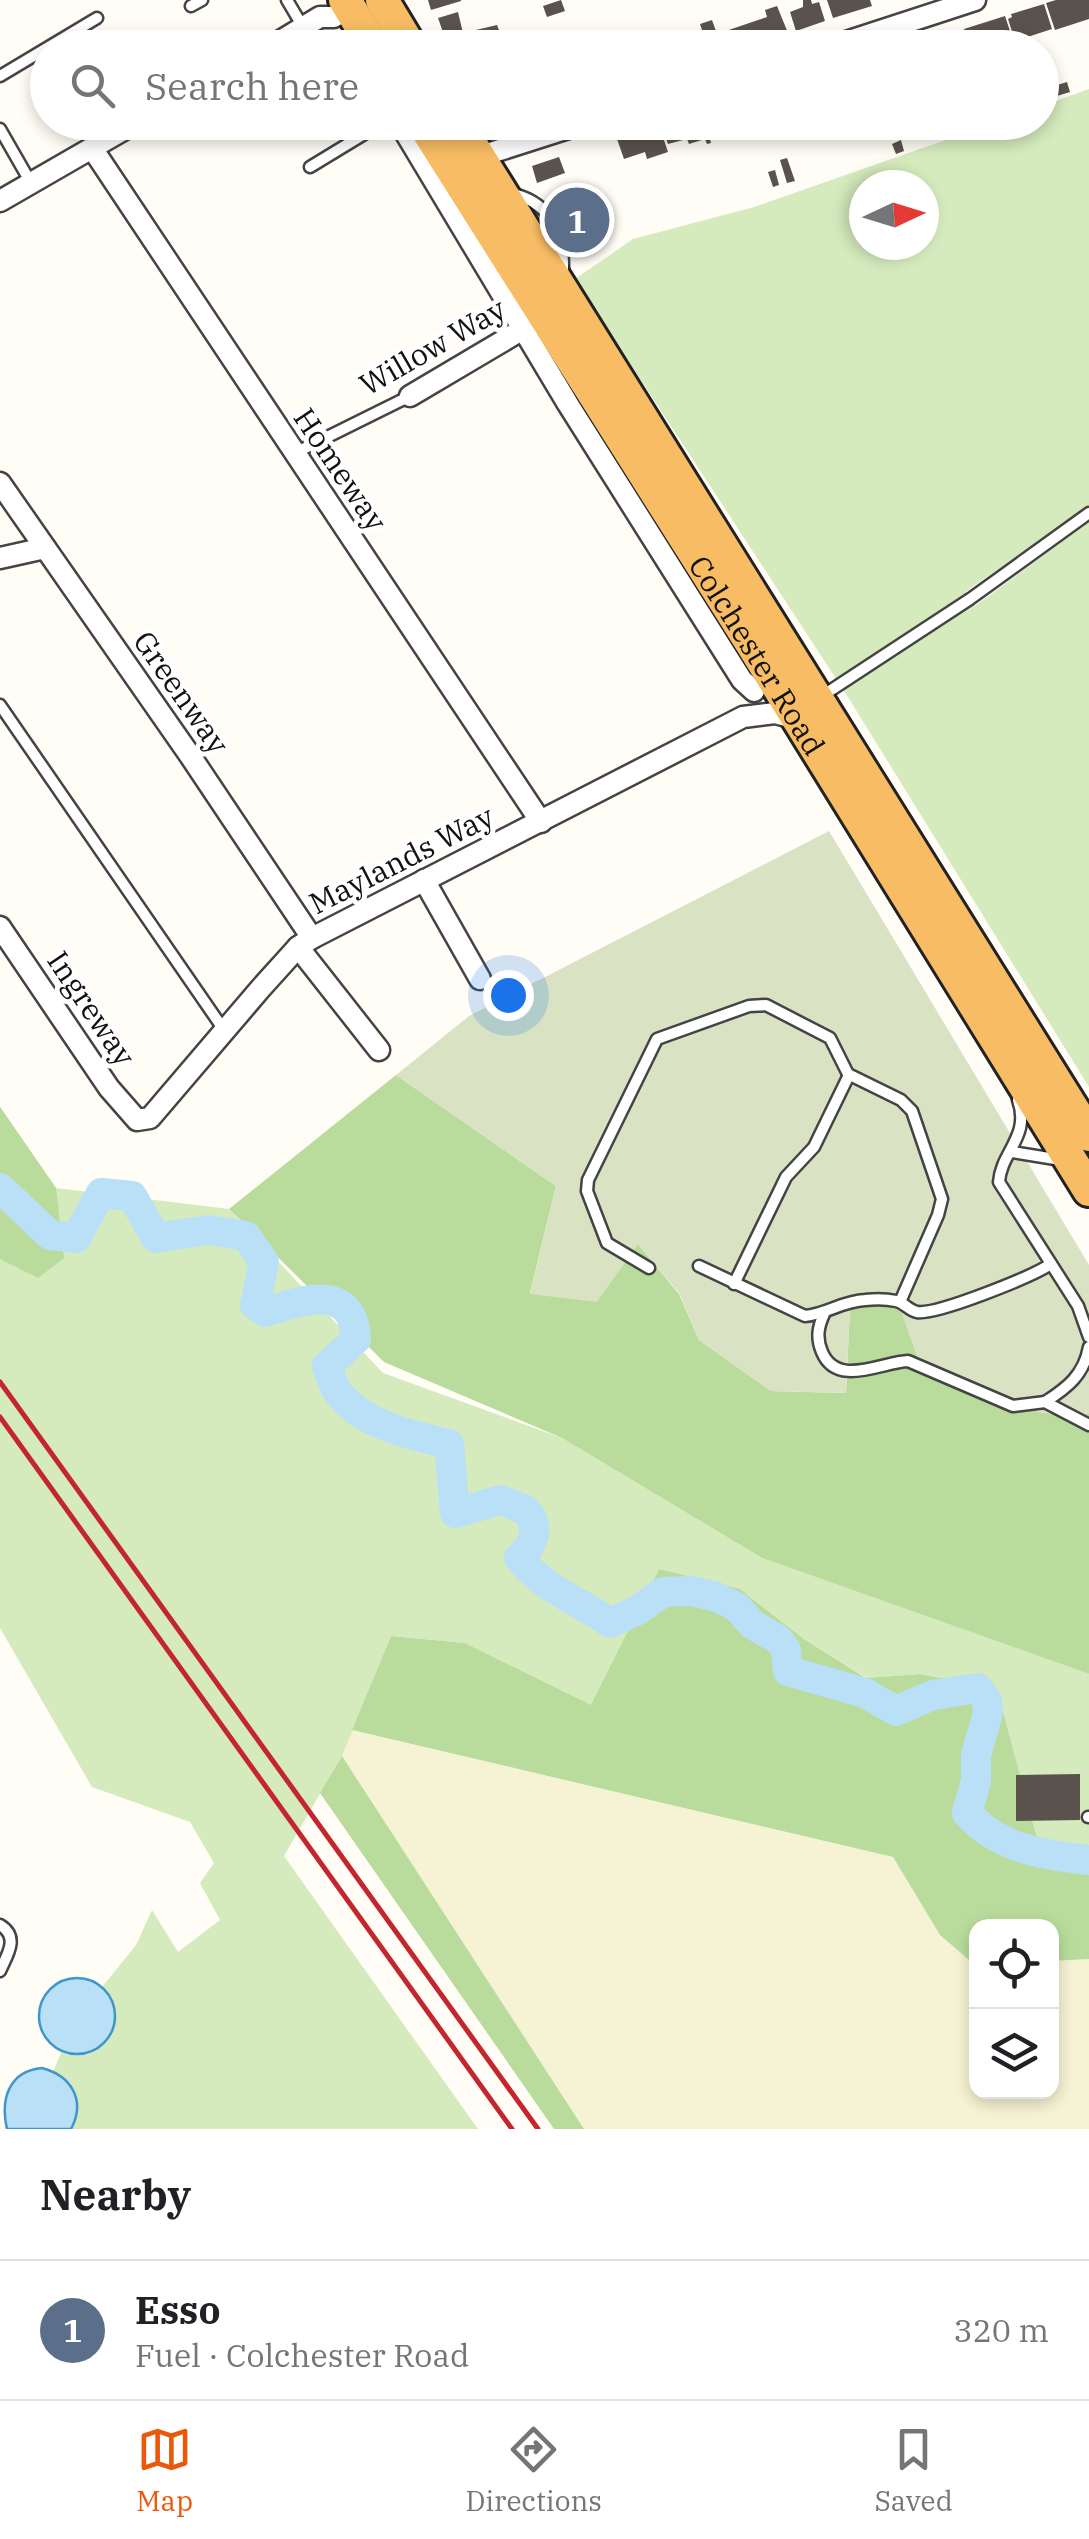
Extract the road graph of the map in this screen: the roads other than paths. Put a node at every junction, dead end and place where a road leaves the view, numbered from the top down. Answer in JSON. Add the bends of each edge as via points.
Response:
{"nodes":[{"id":1,"x":202,"y":0,"type":"edge"},
{"id":2,"x":286,"y":0,"type":"edge"},
{"id":3,"x":382,"y":0,"type":"edge"},
{"id":4,"x":975,"y":0,"type":"edge"},
{"id":5,"x":191,"y":6,"type":"dead end"},
{"id":6,"x":331,"y":8,"type":"edge"},
{"id":7,"x":97,"y":18,"type":"dead end"},
{"id":8,"x":77,"y":30,"type":"edge"},
{"id":9,"x":297,"y":30,"type":"edge"},
{"id":10,"x":355,"y":30,"type":"edge"},
{"id":11,"x":401,"y":30,"type":"edge"},
{"id":12,"x":883,"y":30,"type":"edge"},
{"id":13,"x":30,"y":58,"type":"edge"},
{"id":14,"x":0,"y":76,"type":"edge"},
{"id":15,"x":0,"y":130,"type":"edge"},
{"id":16,"x":106,"y":140,"type":"edge"},
{"id":17,"x":354,"y":140,"type":"edge"},
{"id":18,"x":413,"y":140,"type":"edge"},
{"id":19,"x":434,"y":140,"type":"edge"},
{"id":20,"x":468,"y":140,"type":"edge"},
{"id":21,"x":548,"y":140,"type":"edge"},
{"id":22,"x":92,"y":148,"type":"junction"},
{"id":23,"x":310,"y":167,"type":"dead end"},
{"id":24,"x":485,"y":169,"type":"junction"},
{"id":25,"x":31,"y":183,"type":"junction"},
{"id":26,"x":0,"y":200,"type":"edge"},
{"id":27,"x":546,"y":315,"type":"junction"},
{"id":28,"x":410,"y":396,"type":"joint"},
{"id":29,"x":294,"y":453,"type":"junction"},
{"id":30,"x":0,"y":483,"type":"edge"},
{"id":31,"x":1089,"y":513,"type":"edge"},
{"id":32,"x":45,"y":548,"type":"junction"},
{"id":33,"x":0,"y":558,"type":"edge"},
{"id":34,"x":753,"y":646,"type":"junction"},
{"id":35,"x":754,"y":693,"type":"junction"},
{"id":36,"x":0,"y":705,"type":"edge"},
{"id":37,"x":800,"y":711,"type":"junction"},
{"id":38,"x":743,"y":718,"type":"junction"},
{"id":39,"x":540,"y":822,"type":"junction"},
{"id":40,"x":424,"y":880,"type":"junction"},
{"id":41,"x":0,"y":927,"type":"edge"},
{"id":42,"x":305,"y":943,"type":"junction"},
{"id":43,"x":480,"y":978,"type":"dead end"},
{"id":44,"x":964,"y":990,"type":"junction"},
{"id":45,"x":225,"y":1031,"type":"junction"},
{"id":46,"x":379,"y":1050,"type":"dead end"},
{"id":47,"x":850,"y":1075,"type":"junction"},
{"id":48,"x":1079,"y":1112,"type":"edge"},
{"id":49,"x":138,"y":1120,"type":"joint"},
{"id":50,"x":1012,"y":1152,"type":"junction"},
{"id":51,"x":1084,"y":1163,"type":"edge"},
{"id":52,"x":1051,"y":1264,"type":"junction"},
{"id":53,"x":699,"y":1266,"type":"dead end"},
{"id":54,"x":649,"y":1268,"type":"dead end"},
{"id":55,"x":734,"y":1284,"type":"junction"},
{"id":56,"x":900,"y":1302,"type":"junction"},
{"id":57,"x":824,"y":1314,"type":"junction"},
{"id":58,"x":1089,"y":1337,"type":"edge"},
{"id":59,"x":1089,"y":1347,"type":"edge"},
{"id":60,"x":1045,"y":1402,"type":"junction"},
{"id":61,"x":1089,"y":1425,"type":"edge"},
{"id":62,"x":0,"y":1925,"type":"edge"},
{"id":63,"x":0,"y":1971,"type":"edge"}],
"edges":[{"from":1,"to":5,"type":"lane"},
{"from":2,"to":6,"type":"lane"},
{"from":3,"to":11,"type":"highway"},
{"from":4,"to":12,"type":"street"},
{"from":6,"to":9,"type":"street"},
{"from":6,"to":10,"type":"highway"},
{"from":7,"to":8,"type":"lane"},
{"from":13,"to":14,"type":"lane"},
{"from":15,"to":25,"type":"lane"},
{"from":16,"to":22,"type":"street"},
{"from":17,"to":23,"type":"lane"},
{"from":18,"to":27,"type":"street","name":"Colchester Road"},
{"from":19,"to":27,"type":"highway","name":"Colchester Road"},
{"from":20,"to":24,"type":"highway","name":"Colchester Road"},
{"from":21,"to":24,"type":"street"},
{"from":22,"to":25,"type":"street"},
{"from":22,"to":29,"type":"street","name":"Homeway"},
{"from":24,"to":27,"type":"highway","name":"Colchester Road"},
{"from":25,"to":26,"type":"street"},
{"from":27,"to":28,"type":"street","name":"Willow Way"},
{"from":27,"to":34,"type":"highway","name":"Colchester Road"},
{"from":27,"to":35,"type":"street","name":"Colchester Road","via":[[674,576]]},
{"from":27,"to":37,"type":"highway","name":"Colchester Road"},
{"from":28,"to":29,"type":"lane","name":"Willow Way"},
{"from":29,"to":39,"type":"street","name":"Homeway"},
{"from":30,"to":32,"type":"street","name":"Greenway"},
{"from":31,"to":37,"type":"lane"},
{"from":32,"to":33,"type":"street"},
{"from":32,"to":42,"type":"street","name":"Greenway","via":[[191,756]]},
{"from":34,"to":35,"type":"street"},
{"from":34,"to":37,"type":"highway","name":"Colchester Road"},
{"from":35,"to":37,"type":"street","name":"Colchester Road"},
{"from":35,"to":38,"type":"street"},
{"from":36,"to":45,"type":"lane"},
{"from":37,"to":38,"type":"street","name":"Maylands Way"},
{"from":37,"to":44,"type":"highway","name":"Colchester Road"},
{"from":37,"to":48,"type":"highway","name":"Colchester Road"},
{"from":38,"to":39,"type":"street","name":"Maylands Way"},
{"from":39,"to":40,"type":"street","name":"Maylands Way"},
{"from":40,"to":42,"type":"street","name":"Maylands Way"},
{"from":40,"to":43,"type":"street"},
{"from":41,"to":49,"type":"street","name":"Ingreway"},
{"from":42,"to":45,"type":"street","name":"Maylands Way"},
{"from":42,"to":46,"type":"street","name":"Greenway"},
{"from":44,"to":50,"type":"lane","via":[[1021,1106]]},
{"from":44,"to":51,"type":"highway","name":"Colchester Road"},
{"from":45,"to":49,"type":"street","name":"Maylands Way","via":[[150,1118]]},
{"from":47,"to":54,"type":"lane","via":[[830,1038],[766,1005],[657,1039],[586,1184],[606,1243]]},
{"from":47,"to":55,"type":"lane","via":[[814,1147],[786,1177]]},
{"from":47,"to":56,"type":"lane","via":[[907,1104],[940,1191],[938,1215]]},
{"from":48,"to":51,"type":"highway","name":"Colchester Road"},
{"from":50,"to":51,"type":"lane"},
{"from":50,"to":52,"type":"lane","via":[[999,1182]]},
{"from":52,"to":56,"type":"lane","via":[[929,1311]]},
{"from":52,"to":58,"type":"lane","via":[[1086,1320]]},
{"from":53,"to":55,"type":"lane"},
{"from":55,"to":57,"type":"lane","via":[[796,1314]]},
{"from":56,"to":57,"type":"lane","via":[[861,1300]]},
{"from":57,"to":60,"type":"lane","via":[[820,1348],[836,1368],[864,1371],[908,1361],[1013,1406]]},
{"from":59,"to":60,"type":"lane","via":[[1078,1375]]},
{"from":60,"to":61,"type":"lane"},
{"from":62,"to":63,"type":"lane","via":[[12,1939]]}]}
